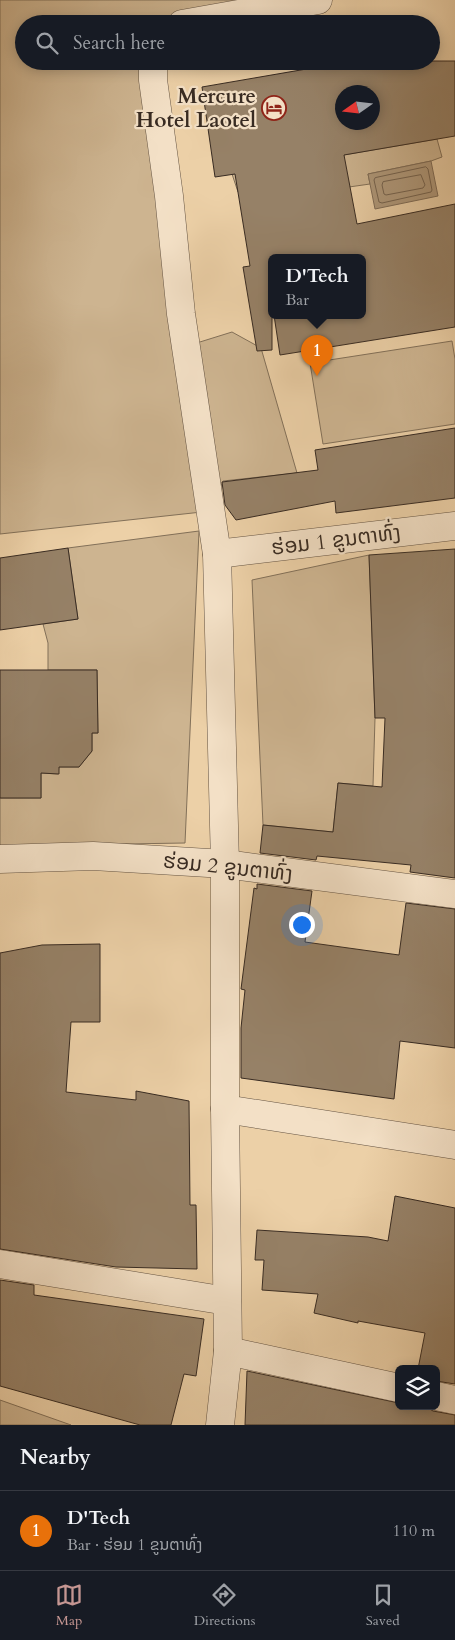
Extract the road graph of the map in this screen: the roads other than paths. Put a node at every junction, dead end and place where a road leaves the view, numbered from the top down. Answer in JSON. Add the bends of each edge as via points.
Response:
{"nodes":[{"id":1,"x":318,"y":0,"type":"edge"},
{"id":2,"x":233,"y":15,"type":"edge"},
{"id":3,"x":153,"y":70,"type":"edge"},
{"id":4,"x":455,"y":526,"type":"edge"},
{"id":5,"x":218,"y":554,"type":"junction"},
{"id":6,"x":0,"y":859,"type":"edge"},
{"id":7,"x":225,"y":864,"type":"junction"},
{"id":8,"x":455,"y":894,"type":"edge"},
{"id":9,"x":225,"y":1109,"type":"junction"},
{"id":10,"x":455,"y":1145,"type":"edge"},
{"id":11,"x":0,"y":1264,"type":"edge"},
{"id":12,"x":227,"y":1301,"type":"junction"},
{"id":13,"x":228,"y":1351,"type":"junction"},
{"id":14,"x":395,"y":1387,"type":"edge"},
{"id":15,"x":440,"y":1397,"type":"edge"},
{"id":16,"x":455,"y":1400,"type":"edge"},
{"id":17,"x":220,"y":1425,"type":"edge"}],
"edges":[{"from":1,"to":2,"type":"street"},
{"from":3,"to":5,"type":"street","via":[[181,314]]},
{"from":4,"to":5,"type":"street","name":"ຮ່ອມ 1 ຂູນຕາທົ່ງ"},
{"from":5,"to":7,"type":"street"},
{"from":6,"to":7,"type":"street","name":"ຮ່ອມ 2 ຂູນຕາທົ່ງ","via":[[93,856]]},
{"from":7,"to":8,"type":"street","name":"ຮ່ອມ 2 ຂູນຕາທົ່ງ"},
{"from":7,"to":9,"type":"street"},
{"from":9,"to":10,"type":"street"},
{"from":9,"to":12,"type":"street"},
{"from":11,"to":12,"type":"street"},
{"from":12,"to":13,"type":"street"},
{"from":13,"to":14,"type":"street"},
{"from":13,"to":17,"type":"street"},
{"from":15,"to":16,"type":"street"}]}
